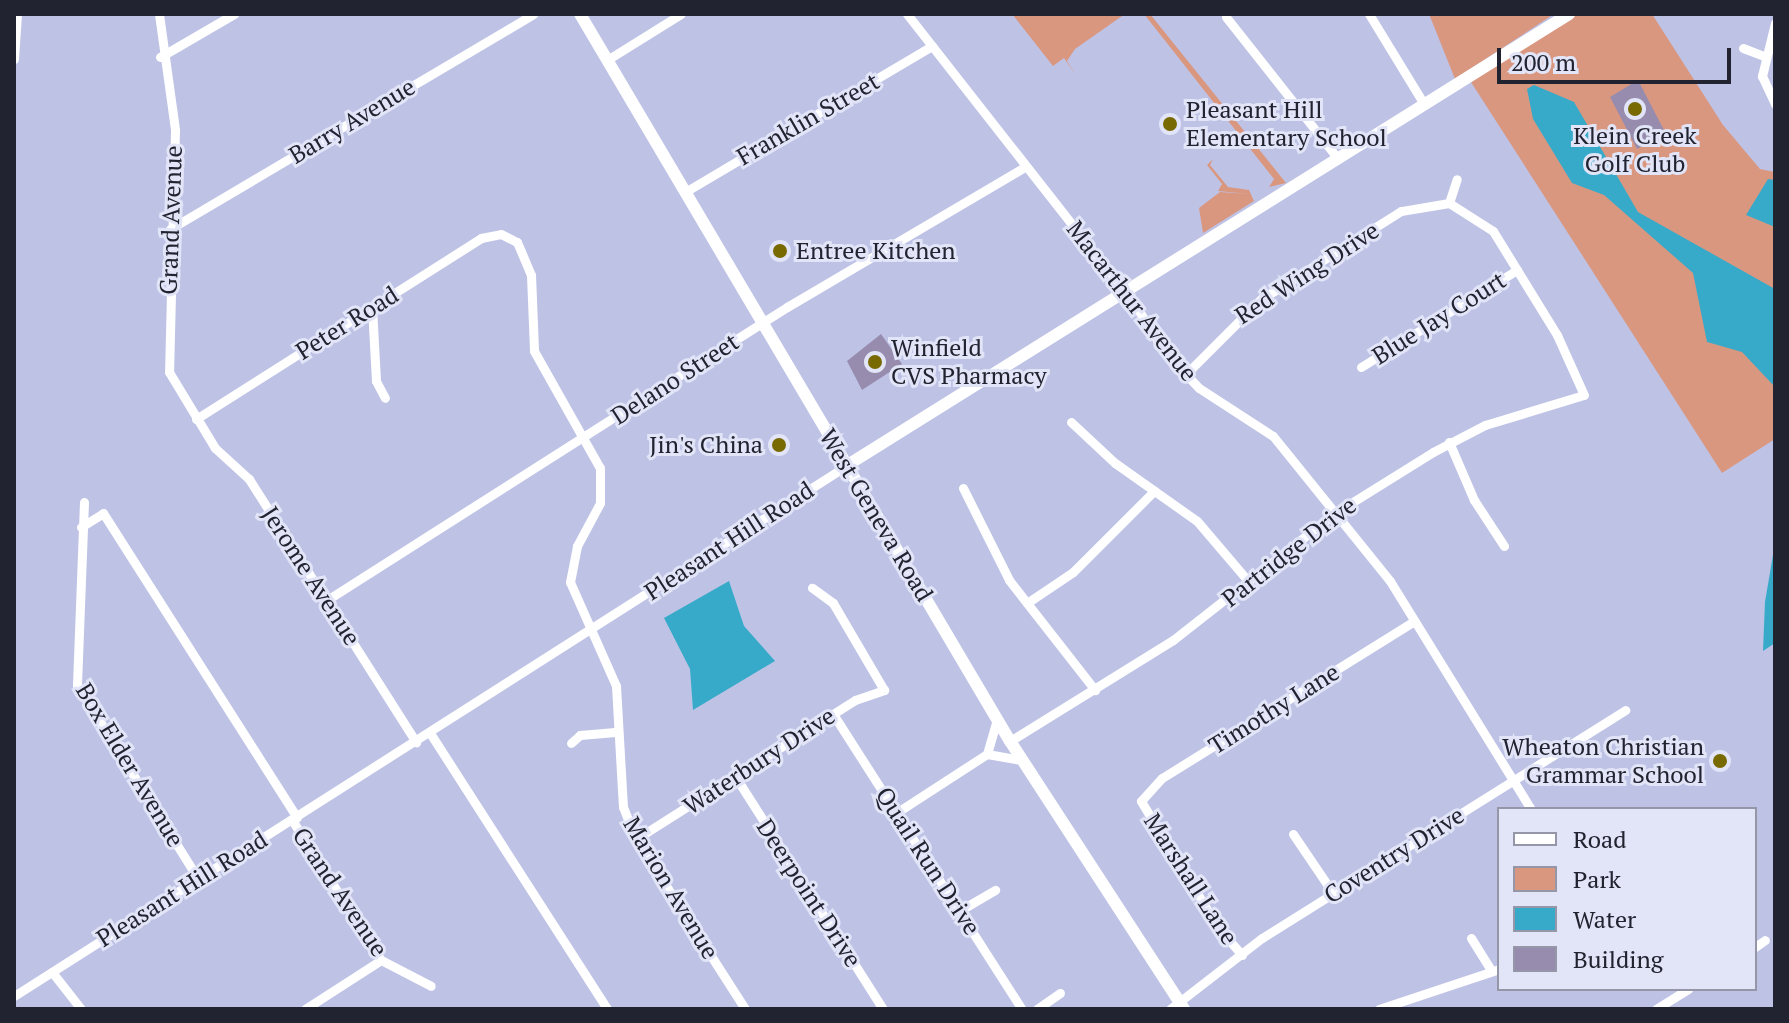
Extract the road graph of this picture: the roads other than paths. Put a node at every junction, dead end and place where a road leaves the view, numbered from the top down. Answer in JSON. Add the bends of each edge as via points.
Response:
{"nodes":[{"id":1,"x":17,"y":14,"type":"edge"},
{"id":2,"x":159,"y":14,"type":"edge"},
{"id":3,"x":234,"y":14,"type":"edge"},
{"id":4,"x":533,"y":14,"type":"edge"},
{"id":5,"x":580,"y":14,"type":"edge"},
{"id":6,"x":681,"y":14,"type":"edge"},
{"id":7,"x":907,"y":14,"type":"edge"},
{"id":8,"x":1369,"y":14,"type":"edge"},
{"id":9,"x":1569,"y":14,"type":"edge"},
{"id":10,"x":1226,"y":17,"type":"dead end"},
{"id":11,"x":1775,"y":23,"type":"edge"},
{"id":12,"x":932,"y":46,"type":"junction"},
{"id":13,"x":1743,"y":48,"type":"dead end"},
{"id":14,"x":1764,"y":56,"type":"junction"},
{"id":15,"x":160,"y":57,"type":"junction"},
{"id":16,"x":14,"y":59,"type":"edge"},
{"id":17,"x":607,"y":60,"type":"junction"},
{"id":18,"x":1424,"y":104,"type":"junction"},
{"id":19,"x":1775,"y":104,"type":"edge"},
{"id":20,"x":1338,"y":159,"type":"junction"},
{"id":21,"x":1026,"y":166,"type":"junction"},
{"id":22,"x":1457,"y":179,"type":"dead end"},
{"id":23,"x":685,"y":192,"type":"junction"},
{"id":24,"x":1449,"y":203,"type":"junction"},
{"id":25,"x":170,"y":229,"type":"junction"},
{"id":26,"x":501,"y":234,"type":"joint"},
{"id":27,"x":1517,"y":270,"type":"junction"},
{"id":28,"x":1124,"y":292,"type":"junction"},
{"id":29,"x":372,"y":307,"type":"junction"},
{"id":30,"x":763,"y":323,"type":"junction"},
{"id":31,"x":1361,"y":367,"type":"dead end"},
{"id":32,"x":1185,"y":375,"type":"junction"},
{"id":33,"x":385,"y":398,"type":"dead end"},
{"id":34,"x":196,"y":419,"type":"junction"},
{"id":35,"x":1071,"y":422,"type":"dead end"},
{"id":36,"x":586,"y":436,"type":"junction"},
{"id":37,"x":1449,"y":442,"type":"junction"},
{"id":38,"x":846,"y":466,"type":"junction"},
{"id":39,"x":963,"y":488,"type":"dead end"},
{"id":40,"x":1154,"y":491,"type":"junction"},
{"id":41,"x":84,"y":502,"type":"dead end"},
{"id":42,"x":1335,"y":513,"type":"junction"},
{"id":43,"x":81,"y":527,"type":"junction"},
{"id":44,"x":1504,"y":546,"type":"dead end"},
{"id":45,"x":1249,"y":582,"type":"junction"},
{"id":46,"x":812,"y":588,"type":"dead end"},
{"id":47,"x":327,"y":600,"type":"junction"},
{"id":48,"x":1027,"y":603,"type":"junction"},
{"id":49,"x":1413,"y":622,"type":"junction"},
{"id":50,"x":590,"y":631,"type":"junction"},
{"id":51,"x":1095,"y":690,"type":"junction"},
{"id":52,"x":1625,"y":710,"type":"dead end"},
{"id":53,"x":833,"y":714,"type":"junction"},
{"id":54,"x":997,"y":719,"type":"junction"},
{"id":55,"x":618,"y":732,"type":"junction"},
{"id":56,"x":430,"y":733,"type":"junction"},
{"id":57,"x":1010,"y":741,"type":"junction"},
{"id":58,"x":416,"y":742,"type":"junction"},
{"id":59,"x":571,"y":743,"type":"dead end"},
{"id":60,"x":987,"y":754,"type":"junction"},
{"id":61,"x":1022,"y":760,"type":"junction"},
{"id":62,"x":735,"y":776,"type":"junction"},
{"id":63,"x":1513,"y":780,"type":"junction"},
{"id":64,"x":1141,"y":801,"type":"joint"},
{"id":65,"x":1530,"y":807,"type":"edge"},
{"id":66,"x":896,"y":813,"type":"junction"},
{"id":67,"x":294,"y":818,"type":"junction"},
{"id":68,"x":1293,"y":834,"type":"dead end"},
{"id":69,"x":636,"y":839,"type":"junction"},
{"id":70,"x":198,"y":879,"type":"junction"},
{"id":71,"x":995,"y":890,"type":"dead end"},
{"id":72,"x":1333,"y":893,"type":"junction"},
{"id":73,"x":959,"y":911,"type":"junction"},
{"id":74,"x":1471,"y":938,"type":"dead end"},
{"id":75,"x":1765,"y":940,"type":"dead end"},
{"id":76,"x":1757,"y":946,"type":"edge"},
{"id":77,"x":1242,"y":955,"type":"junction"},
{"id":78,"x":381,"y":960,"type":"junction"},
{"id":79,"x":1495,"y":970,"type":"edge"},
{"id":80,"x":52,"y":972,"type":"junction"},
{"id":81,"x":431,"y":986,"type":"dead end"},
{"id":82,"x":1682,"y":991,"type":"edge"},
{"id":83,"x":1060,"y":993,"type":"dead end"},
{"id":84,"x":14,"y":996,"type":"edge"},
{"id":85,"x":1416,"y":1004,"type":"edge"},
{"id":86,"x":1178,"y":1007,"type":"edge"},
{"id":87,"x":81,"y":1009,"type":"edge"},
{"id":88,"x":305,"y":1009,"type":"edge"},
{"id":89,"x":607,"y":1009,"type":"edge"},
{"id":90,"x":745,"y":1009,"type":"edge"},
{"id":91,"x":883,"y":1009,"type":"edge"},
{"id":92,"x":1022,"y":1009,"type":"edge"},
{"id":93,"x":1037,"y":1009,"type":"edge"},
{"id":94,"x":1379,"y":1009,"type":"edge"},
{"id":95,"x":1656,"y":1009,"type":"edge"}],
"edges":[{"from":1,"to":16,"type":"street"},
{"from":2,"to":15,"type":"street","name":"Grand Avenue"},
{"from":3,"to":15,"type":"street"},
{"from":4,"to":25,"type":"street","name":"Barry Avenue"},
{"from":5,"to":17,"type":"main road","name":"West Geneva Road"},
{"from":6,"to":17,"type":"street"},
{"from":7,"to":12,"type":"street","name":"Macarthur Avenue"},
{"from":8,"to":18,"type":"street"},
{"from":9,"to":18,"type":"main road","name":"Pleasant Hill Road"},
{"from":10,"to":20,"type":"street"},
{"from":11,"to":14,"type":"street"},
{"from":12,"to":21,"type":"street","name":"Macarthur Avenue"},
{"from":12,"to":23,"type":"street","name":"Franklin Street"},
{"from":13,"to":14,"type":"street"},
{"from":14,"to":19,"type":"street","via":[[1762,76]]},
{"from":15,"to":25,"type":"street","name":"Grand Avenue","via":[[175,130]]},
{"from":17,"to":23,"type":"main road","name":"West Geneva Road"},
{"from":18,"to":20,"type":"main road","name":"Pleasant Hill Road"},
{"from":20,"to":28,"type":"main road","name":"Pleasant Hill Road"},
{"from":21,"to":28,"type":"street","name":"Macarthur Avenue"},
{"from":21,"to":30,"type":"street","name":"Delano Street"},
{"from":22,"to":24,"type":"street"},
{"from":23,"to":30,"type":"main road","name":"West Geneva Road"},
{"from":24,"to":27,"type":"street","via":[[1484,221]]},
{"from":24,"to":32,"type":"street","name":"Red Wing Drive","via":[[1401,211],[1261,299]]},
{"from":25,"to":34,"type":"street","name":"Grand Avenue","via":[[165,359]]},
{"from":26,"to":29,"type":"street","name":"Peter Road","via":[[481,238]]},
{"from":26,"to":36,"type":"street","name":"Marion Avenue","via":[[521,247],[530,268],[534,351]]},
{"from":27,"to":31,"type":"street","name":"Blue Jay Court"},
{"from":27,"to":37,"type":"street","name":"Partridge Drive","via":[[1567,353],[1584,395],[1512,415]]},
{"from":28,"to":32,"type":"street","name":"Macarthur Avenue"},
{"from":28,"to":38,"type":"main road","name":"Pleasant Hill Road"},
{"from":29,"to":33,"type":"street","via":[[376,381]]},
{"from":29,"to":34,"type":"street","name":"Peter Road"},
{"from":30,"to":36,"type":"street","name":"Delano Street"},
{"from":30,"to":38,"type":"main road","name":"West Geneva Road"},
{"from":32,"to":42,"type":"street","name":"Macarthur Avenue","via":[[1264,428]]},
{"from":34,"to":47,"type":"street","name":"Jerome Avenue","via":[[217,451],[249,479]]},
{"from":35,"to":40,"type":"street"},
{"from":36,"to":47,"type":"street","name":"Delano Street"},
{"from":36,"to":50,"type":"street","name":"Marion Avenue","via":[[604,487],[577,546],[570,582]]},
{"from":37,"to":42,"type":"street","name":"Partridge Drive"},
{"from":37,"to":44,"type":"street","via":[[1474,500]]},
{"from":38,"to":50,"type":"street","name":"Pleasant Hill Road"},
{"from":38,"to":54,"type":"main road","name":"West Geneva Road"},
{"from":39,"to":48,"type":"street","via":[[998,561]]},
{"from":40,"to":45,"type":"street","via":[[1205,529]]},
{"from":40,"to":48,"type":"street","via":[[1073,572]]},
{"from":41,"to":43,"type":"street","name":"Box Elder Avenue"},
{"from":42,"to":45,"type":"street","name":"Partridge Drive"},
{"from":42,"to":49,"type":"street","name":"Macarthur Avenue"},
{"from":43,"to":67,"type":"street","name":"Grand Avenue","via":[[103,513]]},
{"from":43,"to":70,"type":"street","name":"Box Elder Avenue","via":[[77,685]]},
{"from":45,"to":51,"type":"street","name":"Partridge Drive"},
{"from":46,"to":53,"type":"street","name":"Waterbury Drive","via":[[833,603],[884,690]]},
{"from":47,"to":58,"type":"street","name":"Jerome Avenue"},
{"from":48,"to":51,"type":"street"},
{"from":49,"to":63,"type":"street","name":"Macarthur Avenue"},
{"from":49,"to":64,"type":"street","name":"Timothy Lane","via":[[1162,778]]},
{"from":50,"to":55,"type":"street","name":"Marion Avenue","via":[[614,677]]},
{"from":50,"to":56,"type":"street","name":"Pleasant Hill Road"},
{"from":51,"to":57,"type":"street","name":"Partridge Drive"},
{"from":52,"to":63,"type":"street","name":"Coventry Drive"},
{"from":53,"to":62,"type":"street","name":"Waterbury Drive"},
{"from":53,"to":66,"type":"street","name":"Quail Run Drive"},
{"from":54,"to":57,"type":"main road","name":"West Geneva Road"},
{"from":54,"to":60,"type":"street"},
{"from":55,"to":59,"type":"street","via":[[580,735]]},
{"from":55,"to":69,"type":"street","name":"Marion Avenue","via":[[618,785]]},
{"from":56,"to":58,"type":"street","name":"Pleasant Hill Road"},
{"from":56,"to":89,"type":"street"},
{"from":57,"to":61,"type":"main road","name":"West Geneva Road"},
{"from":58,"to":67,"type":"street","name":"Pleasant Hill Road"},
{"from":60,"to":61,"type":"street"},
{"from":60,"to":66,"type":"street"},
{"from":61,"to":86,"type":"main road","name":"West Geneva Road"},
{"from":62,"to":69,"type":"street","name":"Waterbury Drive"},
{"from":62,"to":91,"type":"street","name":"Deerpoint Drive"},
{"from":63,"to":65,"type":"street","name":"Macarthur Avenue"},
{"from":63,"to":72,"type":"street","name":"Coventry Drive"},
{"from":64,"to":77,"type":"street","name":"Marshall Lane","via":[[1219,929]]},
{"from":66,"to":73,"type":"street","name":"Quail Run Drive"},
{"from":67,"to":70,"type":"street","name":"Pleasant Hill Road"},
{"from":67,"to":78,"type":"street","name":"Grand Avenue"},
{"from":68,"to":72,"type":"street"},
{"from":69,"to":90,"type":"street","name":"Marion Avenue"},
{"from":70,"to":80,"type":"street","name":"Pleasant Hill Road"},
{"from":71,"to":73,"type":"street"},
{"from":72,"to":77,"type":"street","name":"Coventry Drive"},
{"from":73,"to":92,"type":"street","name":"Quail Run Drive"},
{"from":74,"to":79,"type":"street"},
{"from":75,"to":76,"type":"street"},
{"from":77,"to":86,"type":"street","name":"Coventry Drive"},
{"from":78,"to":81,"type":"street","name":"Grand Avenue"},
{"from":78,"to":88,"type":"street"},
{"from":79,"to":85,"type":"street"},
{"from":80,"to":84,"type":"street","name":"Pleasant Hill Road"},
{"from":80,"to":87,"type":"street"},
{"from":82,"to":95,"type":"street"},
{"from":83,"to":93,"type":"street"},
{"from":85,"to":94,"type":"street"}]}
